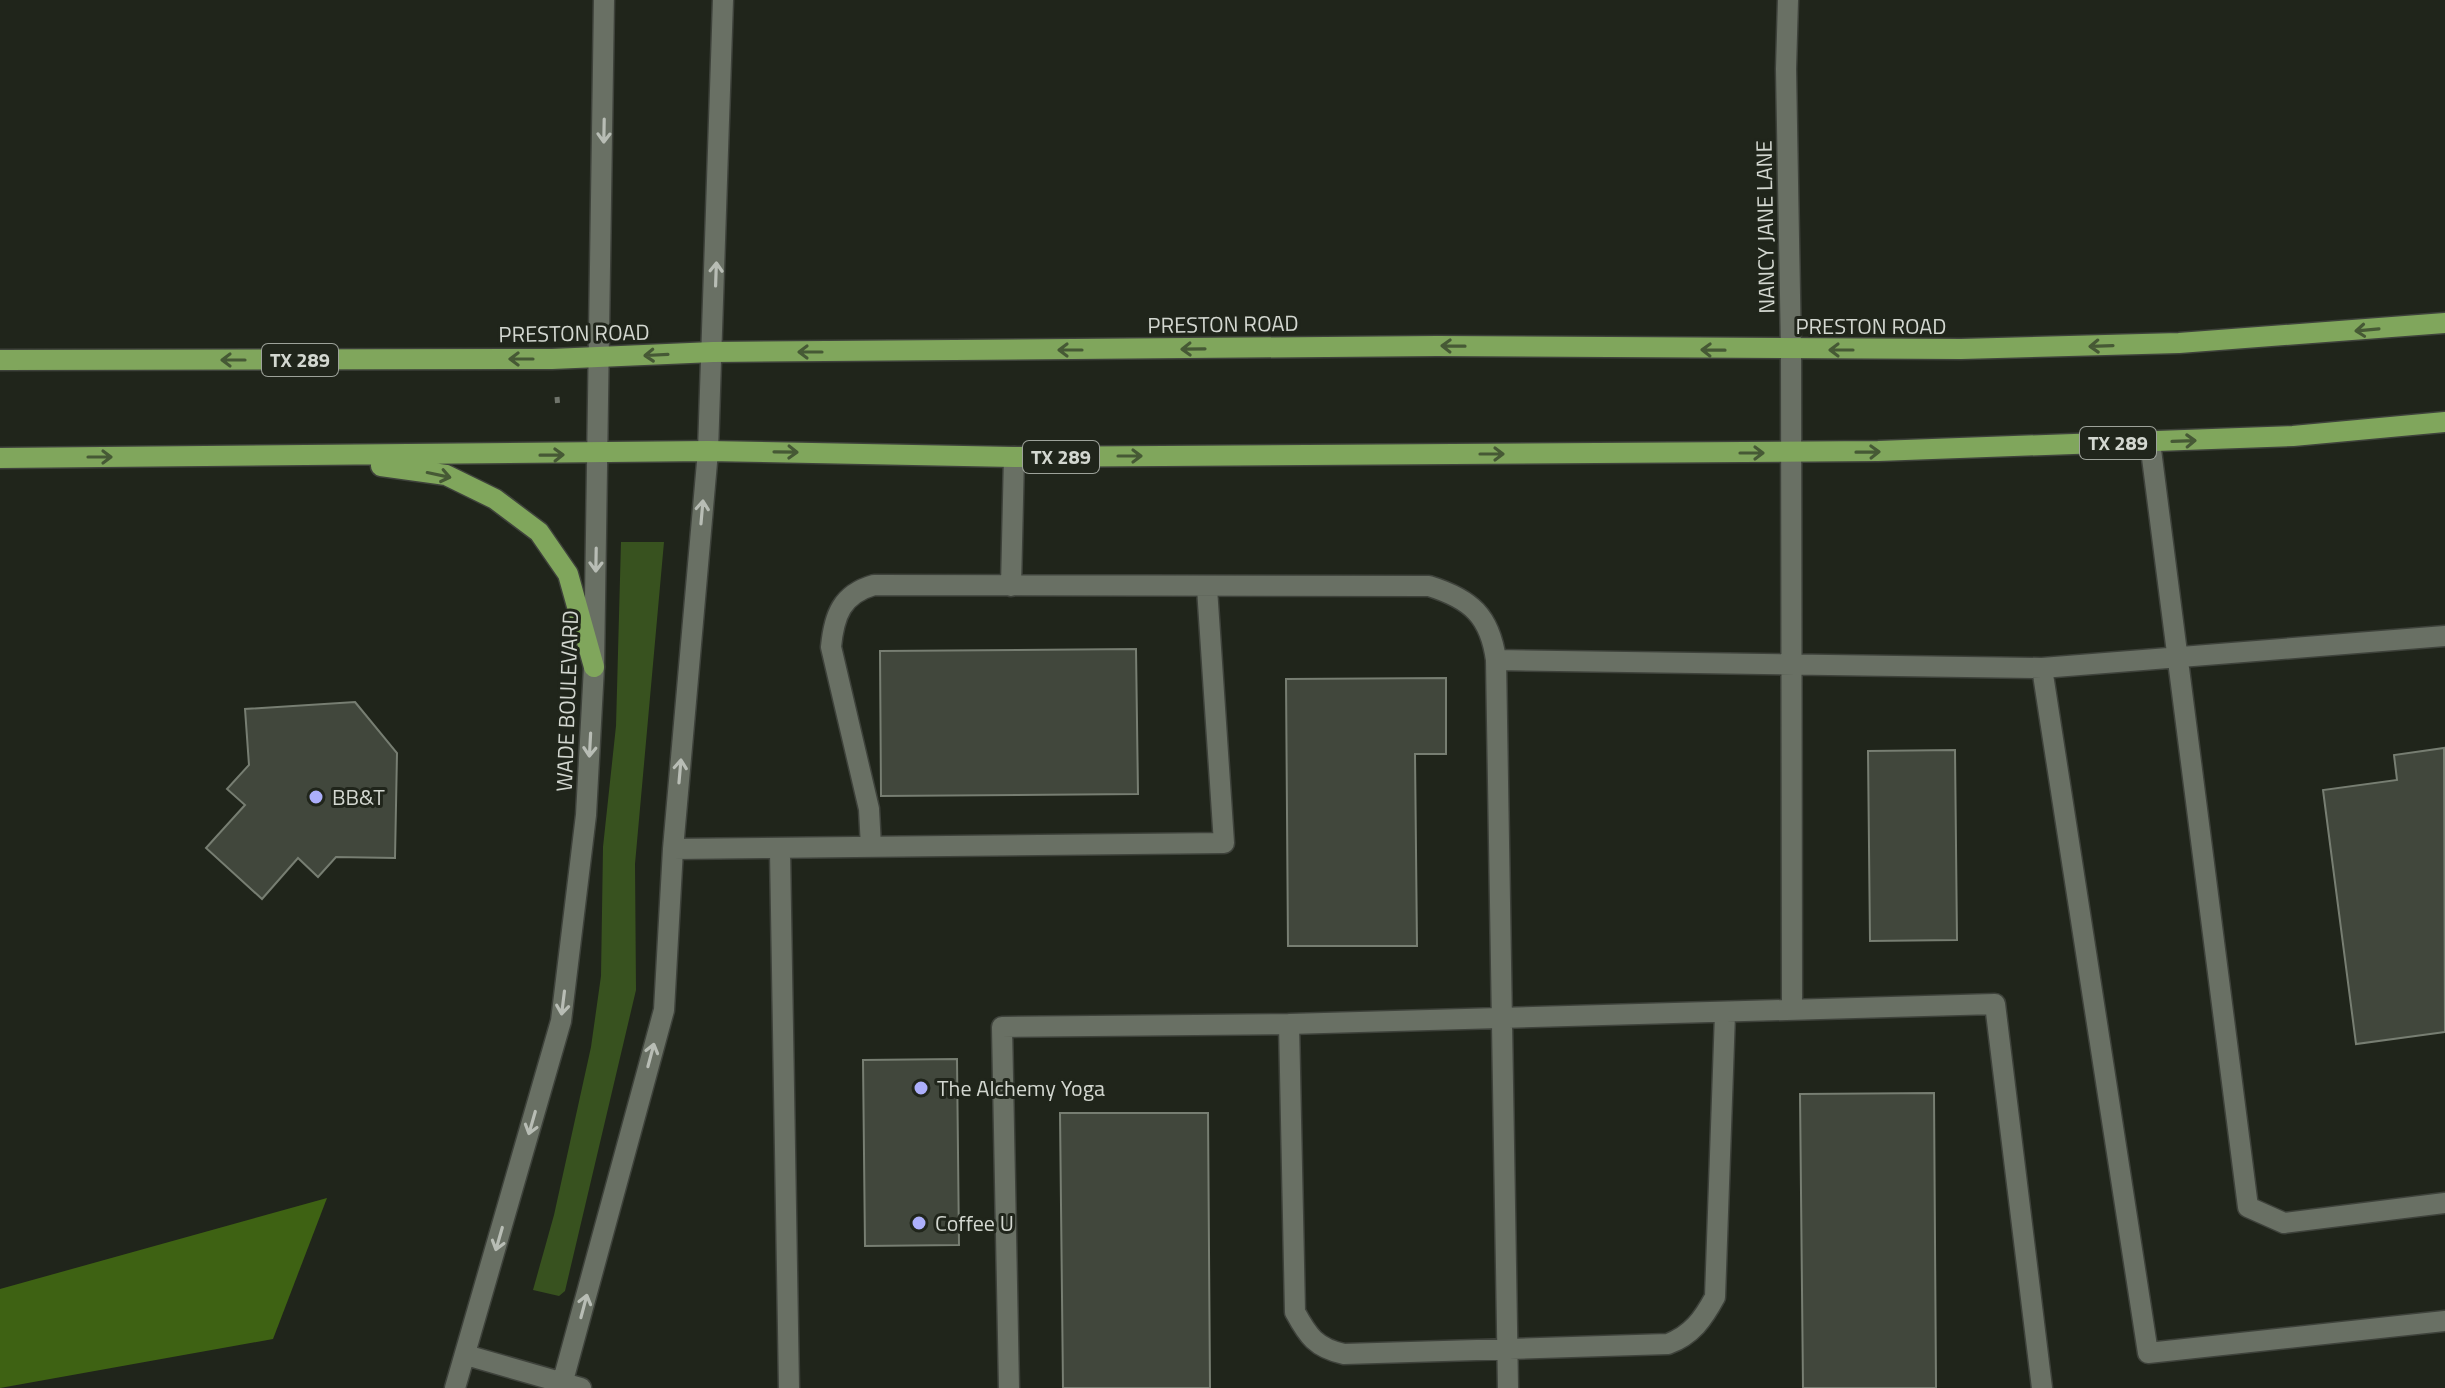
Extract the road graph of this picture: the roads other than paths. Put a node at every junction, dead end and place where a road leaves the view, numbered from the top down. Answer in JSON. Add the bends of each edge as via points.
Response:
{"nodes":[{"id":1,"x":604,"y":0,"type":"edge"},
{"id":2,"x":723,"y":0,"type":"edge"},
{"id":3,"x":1788,"y":0,"type":"edge"},
{"id":4,"x":2445,"y":323,"type":"edge"},
{"id":5,"x":1791,"y":351,"type":"junction"},
{"id":6,"x":713,"y":352,"type":"junction"},
{"id":7,"x":599,"y":358,"type":"junction"},
{"id":8,"x":0,"y":360,"type":"edge"},
{"id":9,"x":2445,"y":422,"type":"edge"},
{"id":10,"x":2150,"y":442,"type":"junction"},
{"id":11,"x":708,"y":451,"type":"junction"},
{"id":12,"x":1790,"y":453,"type":"junction"},
{"id":13,"x":598,"y":454,"type":"junction"},
{"id":14,"x":306,"y":456,"type":"junction"},
{"id":15,"x":1014,"y":457,"type":"junction"},
{"id":16,"x":0,"y":458,"type":"edge"},
{"id":17,"x":1011,"y":586,"type":"junction"},
{"id":18,"x":1207,"y":588,"type":"junction"},
{"id":19,"x":2445,"y":636,"type":"edge"},
{"id":20,"x":2175,"y":657,"type":"junction"},
{"id":21,"x":1496,"y":660,"type":"junction"},
{"id":22,"x":594,"y":667,"type":"junction"},
{"id":23,"x":1789,"y":667,"type":"junction"},
{"id":24,"x":2042,"y":668,"type":"junction"},
{"id":25,"x":871,"y":847,"type":"junction"},
{"id":26,"x":673,"y":849,"type":"junction"},
{"id":27,"x":780,"y":851,"type":"junction"},
{"id":28,"x":1792,"y":1010,"type":"junction"},
{"id":29,"x":1725,"y":1014,"type":"junction"},
{"id":30,"x":1501,"y":1019,"type":"junction"},
{"id":31,"x":1289,"y":1024,"type":"junction"},
{"id":32,"x":2445,"y":1203,"type":"edge"},
{"id":33,"x":2445,"y":1321,"type":"edge"},
{"id":34,"x":1508,"y":1348,"type":"junction"},
{"id":35,"x":466,"y":1355,"type":"junction"},
{"id":36,"x":568,"y":1386,"type":"edge"},
{"id":37,"x":455,"y":1388,"type":"edge"},
{"id":38,"x":789,"y":1388,"type":"edge"},
{"id":39,"x":1009,"y":1388,"type":"edge"},
{"id":40,"x":1508,"y":1388,"type":"edge"},
{"id":41,"x":2042,"y":1388,"type":"edge"}],
"edges":[{"from":1,"to":7,"type":"street","name":"WADE BOULEVARD","one_way":true},
{"from":6,"to":2,"type":"street","one_way":true},
{"from":3,"to":5,"type":"street","name":"NANCY JANE LANE"},
{"from":4,"to":5,"type":"main road","name":"PRESTON ROAD","number":"TX 289","one_way":true,"via":[[2179,343]]},
{"from":5,"to":6,"type":"main road","name":"PRESTON ROAD","number":"TX 289","one_way":true,"via":[[1422,346]]},
{"from":5,"to":12,"type":"street","name":"NANCY JANE LANE"},
{"from":6,"to":7,"type":"main road","name":"PRESTON ROAD","number":"TX 289","one_way":true},
{"from":6,"to":11,"type":"street"},
{"from":7,"to":8,"type":"main road","name":"PRESTON ROAD","number":"TX 289","one_way":true},
{"from":7,"to":13,"type":"street","name":"WADE BOULEVARD"},
{"from":10,"to":9,"type":"main road","number":"TX 289","one_way":true},
{"from":12,"to":10,"type":"main road","number":"TX 289","one_way":true},
{"from":10,"to":20,"type":"street"},
{"from":11,"to":13,"type":"main road","number":"TX 289"},
{"from":11,"to":15,"type":"main road","number":"TX 289","one_way":true},
{"from":26,"to":11,"type":"street","one_way":true},
{"from":15,"to":12,"type":"main road","number":"TX 289","one_way":true},
{"from":12,"to":23,"type":"street","name":"NANCY JANE LANE"},
{"from":14,"to":13,"type":"main road","number":"TX 289","one_way":true},
{"from":13,"to":22,"type":"street","name":"WADE BOULEVARD","one_way":true},
{"from":16,"to":14,"type":"main road","number":"TX 289","one_way":true},
{"from":14,"to":22,"type":"main road","one_way":true,"via":[[446,475],[495,499],[539,532],[568,574]]},
{"from":15,"to":17,"type":"street"},
{"from":17,"to":18,"type":"street"},
{"from":17,"to":25,"type":"street","via":[[874,585],[856,591],[842,604],[831,647],[869,809]]},
{"from":18,"to":21,"type":"street","via":[[1429,586],[1456,594],[1476,611],[1492,632]]},
{"from":18,"to":25,"type":"street","via":[[1224,843]]},
{"from":19,"to":20,"type":"street"},
{"from":20,"to":24,"type":"street"},
{"from":20,"to":32,"type":"street","via":[[2248,1207],[2284,1223]]},
{"from":21,"to":23,"type":"street"},
{"from":21,"to":30,"type":"street"},
{"from":22,"to":35,"type":"street","name":"WADE BOULEVARD","one_way":true,"via":[[586,815],[561,1021]]},
{"from":23,"to":24,"type":"street"},
{"from":23,"to":28,"type":"street","name":"NANCY JANE LANE"},
{"from":24,"to":33,"type":"street","via":[[2148,1353]]},
{"from":25,"to":27,"type":"street"},
{"from":26,"to":27,"type":"street"},
{"from":36,"to":26,"type":"street","one_way":true,"via":[[664,1010]]},
{"from":27,"to":38,"type":"street"},
{"from":28,"to":29,"type":"street"},
{"from":28,"to":41,"type":"street","via":[[1995,1004]]},
{"from":29,"to":30,"type":"street"},
{"from":29,"to":34,"type":"street","via":[[1715,1297],[1702,1321],[1668,1344]]},
{"from":30,"to":31,"type":"street"},
{"from":30,"to":34,"type":"street"},
{"from":31,"to":34,"type":"street","via":[[1295,1312],[1307,1335],[1321,1349],[1344,1354]]},
{"from":31,"to":39,"type":"street","via":[[1002,1027]]},
{"from":34,"to":40,"type":"street"},
{"from":35,"to":36,"type":"street"},
{"from":35,"to":37,"type":"street","name":"WADE BOULEVARD"}]}
